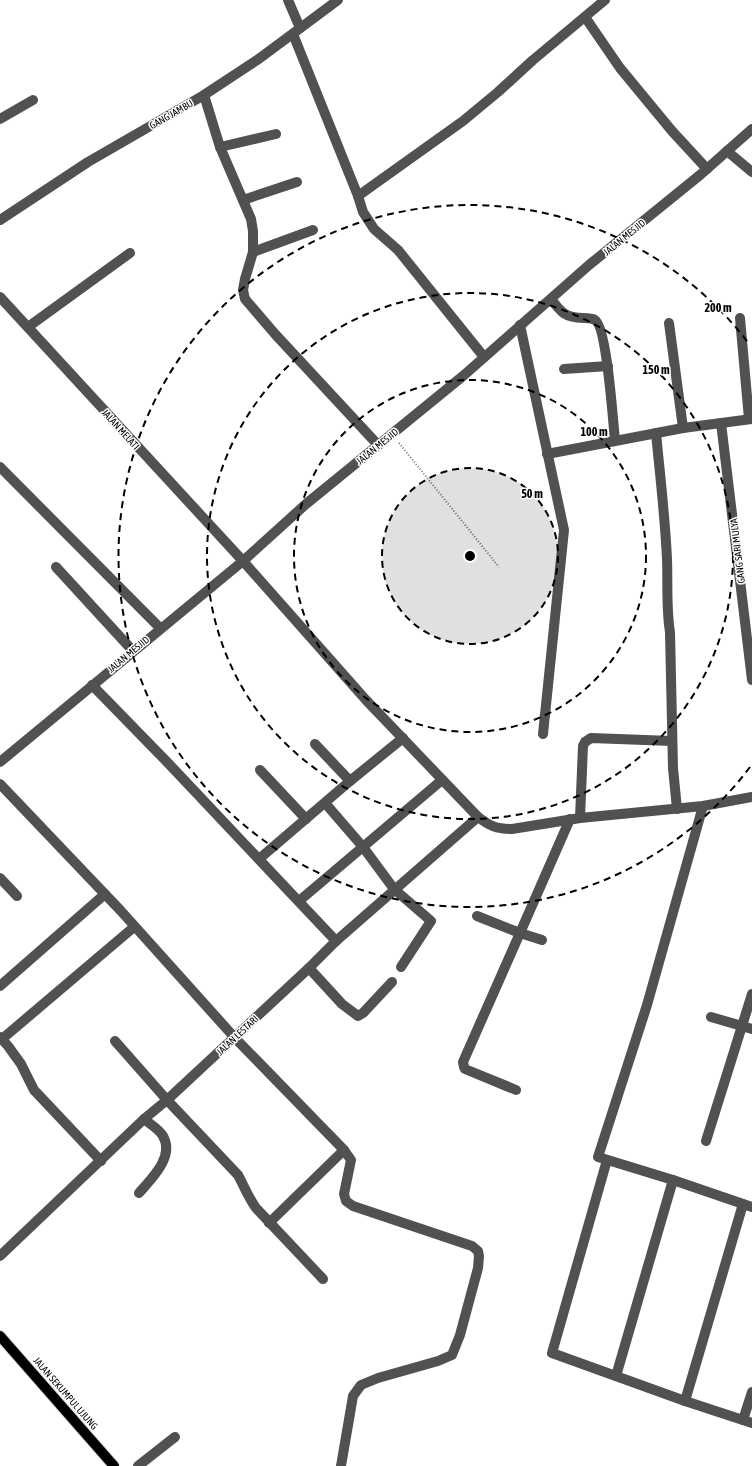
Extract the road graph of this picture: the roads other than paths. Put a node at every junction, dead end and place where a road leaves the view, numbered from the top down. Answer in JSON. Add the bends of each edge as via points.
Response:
{"nodes":[{"id":1,"x":288,"y":0,"type":"edge"},
{"id":2,"x":338,"y":0,"type":"edge"},
{"id":3,"x":604,"y":0,"type":"edge"},
{"id":4,"x":585,"y":16,"type":"junction"},
{"id":5,"x":296,"y":31,"type":"junction"},
{"id":6,"x":204,"y":95,"type":"junction"},
{"id":7,"x":33,"y":100,"type":"dead end"},
{"id":8,"x":0,"y":119,"type":"edge"},
{"id":9,"x":752,"y":129,"type":"edge"},
{"id":10,"x":276,"y":134,"type":"dead end"},
{"id":11,"x":220,"y":148,"type":"junction"},
{"id":12,"x":727,"y":151,"type":"junction"},
{"id":13,"x":706,"y":169,"type":"junction"},
{"id":14,"x":752,"y":172,"type":"edge"},
{"id":15,"x":297,"y":182,"type":"dead end"},
{"id":16,"x":358,"y":196,"type":"junction"},
{"id":17,"x":243,"y":200,"type":"junction"},
{"id":18,"x":0,"y":220,"type":"edge"},
{"id":19,"x":313,"y":230,"type":"dead end"},
{"id":20,"x":253,"y":252,"type":"junction"},
{"id":21,"x":130,"y":254,"type":"dead end"},
{"id":22,"x":0,"y":297,"type":"edge"},
{"id":23,"x":551,"y":299,"type":"junction"},
{"id":24,"x":740,"y":318,"type":"dead end"},
{"id":25,"x":669,"y":323,"type":"dead end"},
{"id":26,"x":520,"y":326,"type":"junction"},
{"id":27,"x":28,"y":327,"type":"junction"},
{"id":28,"x":484,"y":357,"type":"junction"},
{"id":29,"x":608,"y":366,"type":"junction"},
{"id":30,"x":564,"y":369,"type":"dead end"},
{"id":31,"x":750,"y":419,"type":"edge"},
{"id":32,"x":721,"y":423,"type":"junction"},
{"id":33,"x":683,"y":428,"type":"junction"},
{"id":34,"x":656,"y":433,"type":"junction"},
{"id":35,"x":615,"y":440,"type":"junction"},
{"id":36,"x":378,"y":445,"type":"junction"},
{"id":37,"x":548,"y":454,"type":"junction"},
{"id":38,"x":0,"y":467,"type":"edge"},
{"id":39,"x":242,"y":561,"type":"junction"},
{"id":40,"x":56,"y":567,"type":"dead end"},
{"id":41,"x":160,"y":628,"type":"junction"},
{"id":42,"x":133,"y":651,"type":"junction"},
{"id":43,"x":752,"y":680,"type":"edge"},
{"id":44,"x":92,"y":685,"type":"junction"},
{"id":45,"x":543,"y":734,"type":"dead end"},
{"id":46,"x":403,"y":738,"type":"junction"},
{"id":47,"x":672,"y":741,"type":"junction"},
{"id":48,"x":315,"y":744,"type":"dead end"},
{"id":49,"x":1,"y":759,"type":"edge"},
{"id":50,"x":260,"y":770,"type":"dead end"},
{"id":51,"x":442,"y":780,"type":"junction"},
{"id":52,"x":350,"y":781,"type":"junction"},
{"id":53,"x":0,"y":784,"type":"edge"},
{"id":54,"x":752,"y":797,"type":"edge"},
{"id":55,"x":326,"y":803,"type":"junction"},
{"id":56,"x":703,"y":806,"type":"junction"},
{"id":57,"x":677,"y":809,"type":"junction"},
{"id":58,"x":478,"y":817,"type":"junction"},
{"id":59,"x":575,"y":818,"type":"junction"},
{"id":60,"x":306,"y":819,"type":"junction"},
{"id":61,"x":363,"y":847,"type":"junction"},
{"id":62,"x":259,"y":859,"type":"junction"},
{"id":63,"x":0,"y":878,"type":"edge"},
{"id":64,"x":394,"y":889,"type":"junction"},
{"id":65,"x":105,"y":894,"type":"junction"},
{"id":66,"x":17,"y":896,"type":"dead end"},
{"id":67,"x":299,"y":901,"type":"junction"},
{"id":68,"x":477,"y":916,"type":"dead end"},
{"id":69,"x":134,"y":927,"type":"junction"},
{"id":70,"x":520,"y":933,"type":"junction"},
{"id":71,"x":542,"y":940,"type":"dead end"},
{"id":72,"x":336,"y":941,"type":"junction"},
{"id":73,"x":401,"y":967,"type":"dead end"},
{"id":74,"x":309,"y":968,"type":"junction"},
{"id":75,"x":392,"y":982,"type":"dead end"},
{"id":76,"x":0,"y":986,"type":"edge"},
{"id":77,"x":752,"y":994,"type":"edge"},
{"id":78,"x":711,"y":1017,"type":"dead end"},
{"id":79,"x":742,"y":1026,"type":"junction"},
{"id":80,"x":752,"y":1029,"type":"edge"},
{"id":81,"x":1,"y":1038,"type":"edge"},
{"id":82,"x":235,"y":1038,"type":"junction"},
{"id":83,"x":115,"y":1041,"type":"dead end"},
{"id":84,"x":516,"y":1090,"type":"dead end"},
{"id":85,"x":167,"y":1100,"type":"junction"},
{"id":86,"x":144,"y":1119,"type":"junction"},
{"id":87,"x":706,"y":1141,"type":"dead end"},
{"id":88,"x":344,"y":1150,"type":"junction"},
{"id":89,"x":607,"y":1160,"type":"junction"},
{"id":90,"x":101,"y":1161,"type":"junction"},
{"id":91,"x":673,"y":1180,"type":"junction"},
{"id":92,"x":139,"y":1193,"type":"dead end"},
{"id":93,"x":747,"y":1206,"type":"edge"},
{"id":94,"x":269,"y":1222,"type":"junction"},
{"id":95,"x":0,"y":1256,"type":"edge"},
{"id":96,"x":323,"y":1279,"type":"dead end"},
{"id":97,"x":0,"y":1336,"type":"edge"},
{"id":98,"x":616,"y":1376,"type":"junction"},
{"id":99,"x":752,"y":1392,"type":"edge"},
{"id":100,"x":685,"y":1401,"type":"junction"},
{"id":101,"x":747,"y":1421,"type":"edge"},
{"id":102,"x":175,"y":1437,"type":"dead end"},
{"id":103,"x":114,"y":1466,"type":"edge"},
{"id":104,"x":138,"y":1466,"type":"edge"},
{"id":105,"x":341,"y":1466,"type":"edge"}],
"edges":[{"from":1,"to":5,"type":"street"},
{"from":2,"to":5,"type":"street","name":"GANG JAMBU"},
{"from":3,"to":4,"type":"street"},
{"from":4,"to":13,"type":"street","via":[[620,68]]},
{"from":4,"to":16,"type":"street","via":[[463,121]]},
{"from":5,"to":6,"type":"street","name":"GANG JAMBU"},
{"from":5,"to":16,"type":"street"},
{"from":6,"to":11,"type":"street"},
{"from":6,"to":18,"type":"street","name":"GANG JAMBU","via":[[88,162]]},
{"from":7,"to":8,"type":"street"},
{"from":9,"to":12,"type":"street","name":"JALAN MESJID"},
{"from":10,"to":11,"type":"street"},
{"from":11,"to":17,"type":"street"},
{"from":12,"to":13,"type":"street","name":"JALAN MESJID"},
{"from":12,"to":14,"type":"street"},
{"from":13,"to":23,"type":"street","name":"JALAN MESJID"},
{"from":15,"to":17,"type":"street"},
{"from":16,"to":28,"type":"street","via":[[363,212],[374,229],[398,250]]},
{"from":17,"to":20,"type":"street","via":[[251,219]]},
{"from":19,"to":20,"type":"street"},
{"from":20,"to":36,"type":"street","via":[[243,290],[245,299]]},
{"from":21,"to":27,"type":"street"},
{"from":22,"to":27,"type":"street","name":"JALAN MELATI"},
{"from":23,"to":26,"type":"street","name":"JALAN MESJID"},
{"from":23,"to":29,"type":"street","via":[[565,315],[588,318],[600,325]]},
{"from":24,"to":31,"type":"street"},
{"from":25,"to":33,"type":"street"},
{"from":26,"to":28,"type":"street","name":"JALAN MESJID"},
{"from":26,"to":37,"type":"street"},
{"from":27,"to":39,"type":"street","name":"JALAN MELATI"},
{"from":28,"to":36,"type":"street","name":"JALAN MESJID"},
{"from":29,"to":30,"type":"street"},
{"from":29,"to":35,"type":"street"},
{"from":31,"to":32,"type":"street"},
{"from":32,"to":33,"type":"street"},
{"from":32,"to":43,"type":"street","name":"GANG SARI MULYA"},
{"from":33,"to":34,"type":"street"},
{"from":34,"to":35,"type":"street"},
{"from":34,"to":47,"type":"street","via":[[668,572]]},
{"from":35,"to":37,"type":"street"},
{"from":36,"to":39,"type":"street","name":"JALAN MESJID"},
{"from":37,"to":45,"type":"street","via":[[564,530]]},
{"from":38,"to":41,"type":"street"},
{"from":39,"to":41,"type":"street","name":"JALAN MESJID"},
{"from":39,"to":46,"type":"street","name":"JALAN MELATI"},
{"from":40,"to":42,"type":"street"},
{"from":41,"to":42,"type":"street","name":"JALAN MESJID"},
{"from":42,"to":44,"type":"street","name":"JALAN MESJID"},
{"from":44,"to":49,"type":"street","name":"JALAN MESJID"},
{"from":44,"to":62,"type":"street"},
{"from":46,"to":51,"type":"street","name":"JALAN MELATI"},
{"from":46,"to":52,"type":"street"},
{"from":47,"to":57,"type":"street"},
{"from":47,"to":59,"type":"street","via":[[591,738],[588,740],[583,746]]},
{"from":48,"to":52,"type":"street"},
{"from":50,"to":60,"type":"street"},
{"from":51,"to":58,"type":"street","name":"JALAN MELATI"},
{"from":51,"to":61,"type":"street"},
{"from":52,"to":55,"type":"street"},
{"from":53,"to":65,"type":"street"},
{"from":54,"to":56,"type":"street","name":"JALAN MELATI"},
{"from":55,"to":60,"type":"street"},
{"from":55,"to":61,"type":"street"},
{"from":56,"to":57,"type":"street","name":"JALAN MELATI"},
{"from":56,"to":89,"type":"street","via":[[648,1005],[598,1157]]},
{"from":57,"to":59,"type":"street","name":"JALAN MELATI"},
{"from":58,"to":59,"type":"street","name":"JALAN MELATI","via":[[489,826],[500,829]]},
{"from":58,"to":64,"type":"street","name":"JALAN LESTARI"},
{"from":59,"to":70,"type":"street"},
{"from":60,"to":62,"type":"street"},
{"from":61,"to":64,"type":"street"},
{"from":61,"to":67,"type":"street"},
{"from":62,"to":67,"type":"street"},
{"from":63,"to":66,"type":"street"},
{"from":64,"to":72,"type":"street","name":"JALAN LESTARI"},
{"from":64,"to":73,"type":"street","via":[[434,918]]},
{"from":65,"to":69,"type":"street"},
{"from":65,"to":76,"type":"street"},
{"from":67,"to":72,"type":"street"},
{"from":68,"to":70,"type":"street"},
{"from":69,"to":81,"type":"street"},
{"from":69,"to":82,"type":"street"},
{"from":70,"to":71,"type":"street"},
{"from":70,"to":84,"type":"street","via":[[463,1062],[466,1069]]},
{"from":72,"to":74,"type":"street","name":"JALAN LESTARI"},
{"from":74,"to":75,"type":"street","via":[[342,1004],[358,1016]]},
{"from":74,"to":82,"type":"street","name":"JALAN LESTARI"},
{"from":77,"to":79,"type":"street"},
{"from":78,"to":79,"type":"street"},
{"from":79,"to":80,"type":"street"},
{"from":79,"to":87,"type":"street"},
{"from":81,"to":90,"type":"street","via":[[20,1064],[34,1090]]},
{"from":82,"to":85,"type":"street","name":"JALAN LESTARI"},
{"from":82,"to":88,"type":"street"},
{"from":83,"to":85,"type":"street"},
{"from":85,"to":86,"type":"street","name":"JALAN LESTARI"},
{"from":85,"to":94,"type":"street","via":[[238,1175],[248,1197]]},
{"from":86,"to":90,"type":"street","name":"JALAN LESTARI"},
{"from":86,"to":92,"type":"street","via":[[162,1135],[167,1145],[159,1170]]},
{"from":88,"to":94,"type":"street"},
{"from":88,"to":105,"type":"street","via":[[352,1160],[344,1194],[346,1201],[353,1206],[472,1246],[478,1251],[479,1256],[460,1335],[452,1355],[378,1378],[361,1386],[353,1396]]},
{"from":89,"to":91,"type":"street"},
{"from":89,"to":98,"type":"street","via":[[552,1353]]},
{"from":90,"to":95,"type":"street","name":"JALAN LESTARI"},
{"from":91,"to":93,"type":"street"},
{"from":91,"to":98,"type":"street"},
{"from":93,"to":100,"type":"street"},
{"from":94,"to":96,"type":"street"},
{"from":97,"to":103,"type":"main road","name":"JALAN SEKUMPUL UJUNG"},
{"from":98,"to":100,"type":"street"},
{"from":99,"to":101,"type":"street"},
{"from":100,"to":101,"type":"street"},
{"from":102,"to":104,"type":"street"}]}
